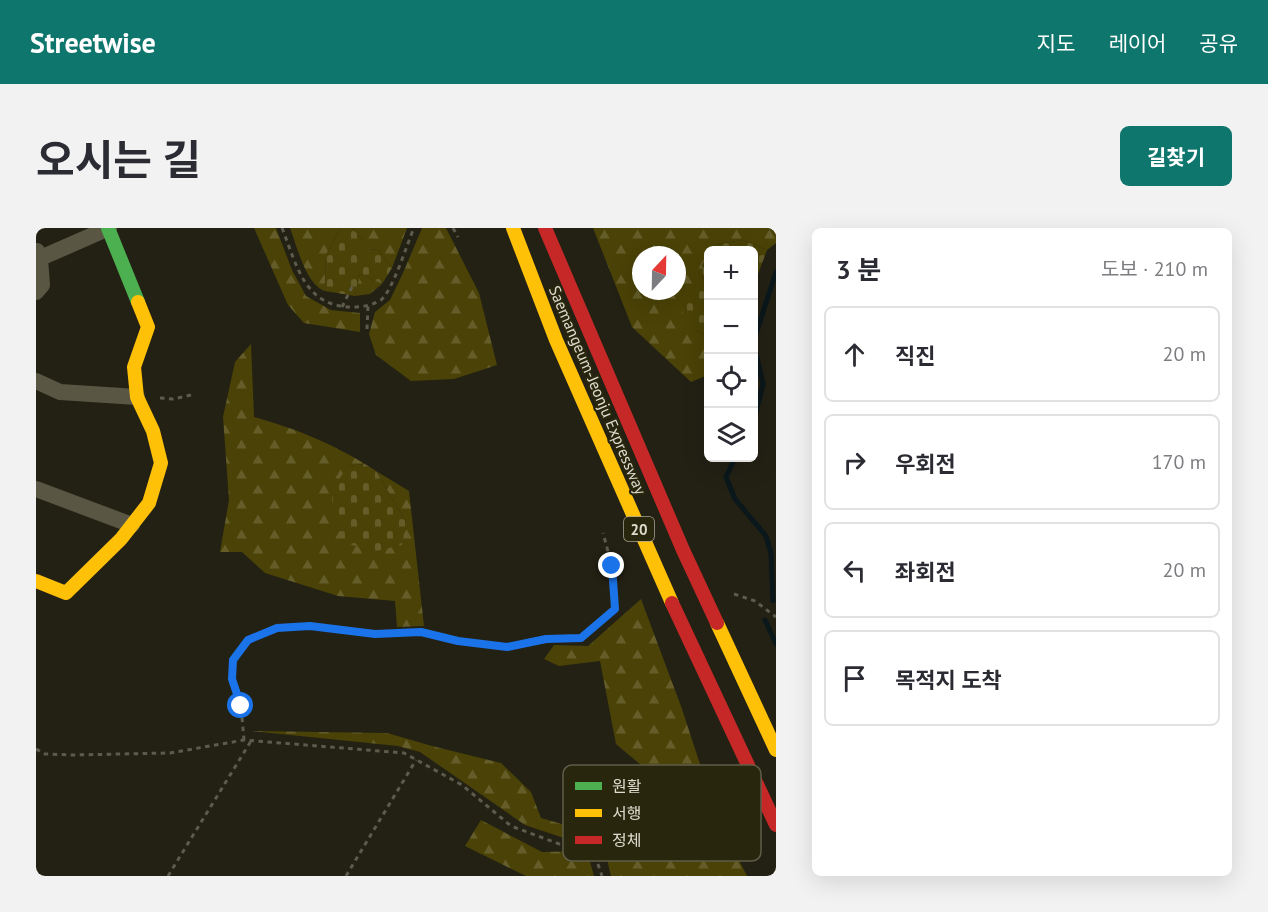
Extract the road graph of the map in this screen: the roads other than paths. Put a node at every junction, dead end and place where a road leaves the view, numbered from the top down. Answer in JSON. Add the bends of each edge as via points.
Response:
{"nodes":[{"id":1,"x":108,"y":228,"type":"edge"},
{"id":2,"x":513,"y":228,"type":"edge"},
{"id":3,"x":545,"y":228,"type":"edge"},
{"id":4,"x":37,"y":256,"type":"edge"},
{"id":5,"x":36,"y":292,"type":"edge"},
{"id":6,"x":36,"y":381,"type":"edge"},
{"id":7,"x":137,"y":397,"type":"junction"},
{"id":8,"x":36,"y":489,"type":"edge"},
{"id":9,"x":132,"y":525,"type":"junction"},
{"id":10,"x":36,"y":581,"type":"edge"},
{"id":11,"x":776,"y":750,"type":"edge"},
{"id":12,"x":748,"y":765,"type":"edge"},
{"id":13,"x":761,"y":793,"type":"edge"},
{"id":14,"x":776,"y":825,"type":"edge"}],
"edges":[{"from":1,"to":4,"type":"street"},
{"from":1,"to":7,"type":"main road","via":[[148,327],[134,368]]},
{"from":2,"to":12,"type":"main road","name":"Saemangeum-Jeonju Expressway","number":"20","via":[[556,340]]},
{"from":3,"to":11,"type":"main road","name":"Saemangeum-Jeonju Expressway","number":"20","via":[[683,550]]},
{"from":4,"to":5,"type":"street","via":[[42,285]]},
{"from":6,"to":7,"type":"street","via":[[60,392]]},
{"from":7,"to":9,"type":"main road","via":[[153,431],[161,463],[149,503]]},
{"from":8,"to":9,"type":"street"},
{"from":9,"to":10,"type":"main road","via":[[66,593]]},
{"from":13,"to":14,"type":"main road","name":"Saemangeum-Jeonju Expressway","number":"20"}]}
